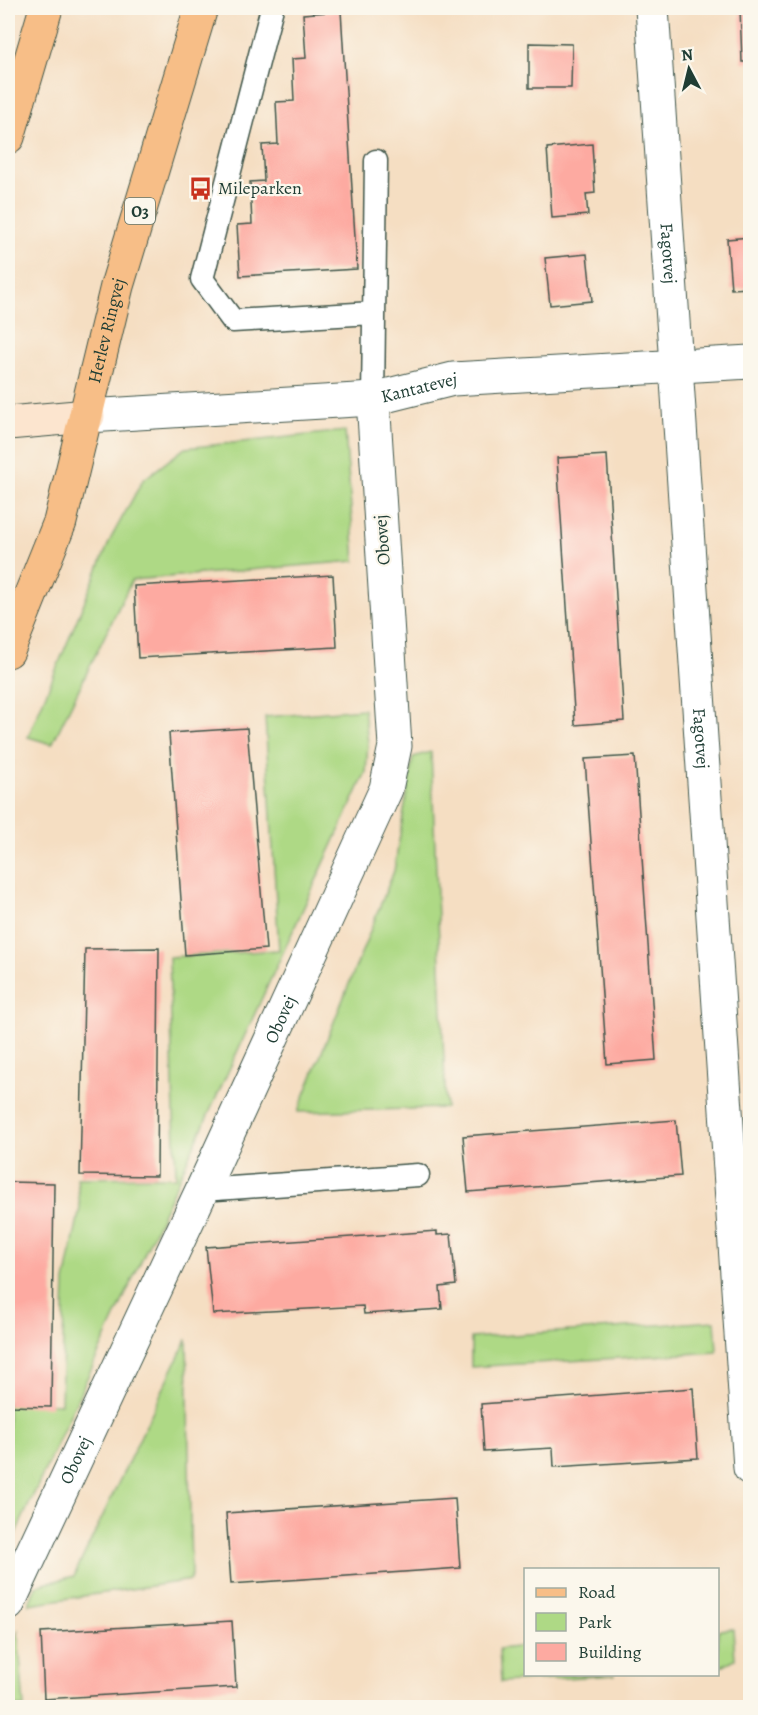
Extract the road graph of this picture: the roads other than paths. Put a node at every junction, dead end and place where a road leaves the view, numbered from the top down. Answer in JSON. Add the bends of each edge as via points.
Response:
{"nodes":[{"id":1,"x":46,"y":8,"type":"edge"},
{"id":2,"x":201,"y":8,"type":"edge"},
{"id":3,"x":272,"y":8,"type":"edge"},
{"id":4,"x":652,"y":8,"type":"edge"},
{"id":5,"x":8,"y":137,"type":"edge"},
{"id":6,"x":376,"y":162,"type":"dead end"},
{"id":7,"x":373,"y":313,"type":"junction"},
{"id":8,"x":750,"y":362,"type":"edge"},
{"id":9,"x":674,"y":366,"type":"junction"},
{"id":10,"x":373,"y":399,"type":"junction"},
{"id":11,"x":88,"y":416,"type":"junction"},
{"id":12,"x":8,"y":423,"type":"edge"},
{"id":13,"x":8,"y":651,"type":"edge"},
{"id":14,"x":418,"y":1175,"type":"dead end"},
{"id":15,"x":202,"y":1191,"type":"junction"},
{"id":16,"x":750,"y":1468,"type":"edge"},
{"id":17,"x":8,"y":1604,"type":"edge"}],
"edges":[{"from":1,"to":5,"type":"main road"},
{"from":2,"to":11,"type":"main road","name":"Herlev Ringvej","number":"O3","via":[[117,286]]},
{"from":3,"to":7,"type":"lane","via":[[202,279],[233,321]]},
{"from":4,"to":9,"type":"street","name":"Fagotvej"},
{"from":6,"to":7,"type":"lane"},
{"from":7,"to":10,"type":"lane"},
{"from":8,"to":9,"type":"street","name":"Kantatevej"},
{"from":9,"to":10,"type":"street","name":"Kantatevej","via":[[453,379]]},
{"from":9,"to":16,"type":"street","name":"Fagotvej"},
{"from":10,"to":11,"type":"street","name":"Kantatevej"},
{"from":10,"to":15,"type":"street","name":"Obovej","via":[[395,746],[388,780]]},
{"from":11,"to":12,"type":"street"},
{"from":11,"to":13,"type":"main road","name":"Herlev Ringvej","number":"O3","via":[[60,522]]},
{"from":14,"to":15,"type":"lane"},
{"from":15,"to":17,"type":"street","name":"Obovej"}]}
